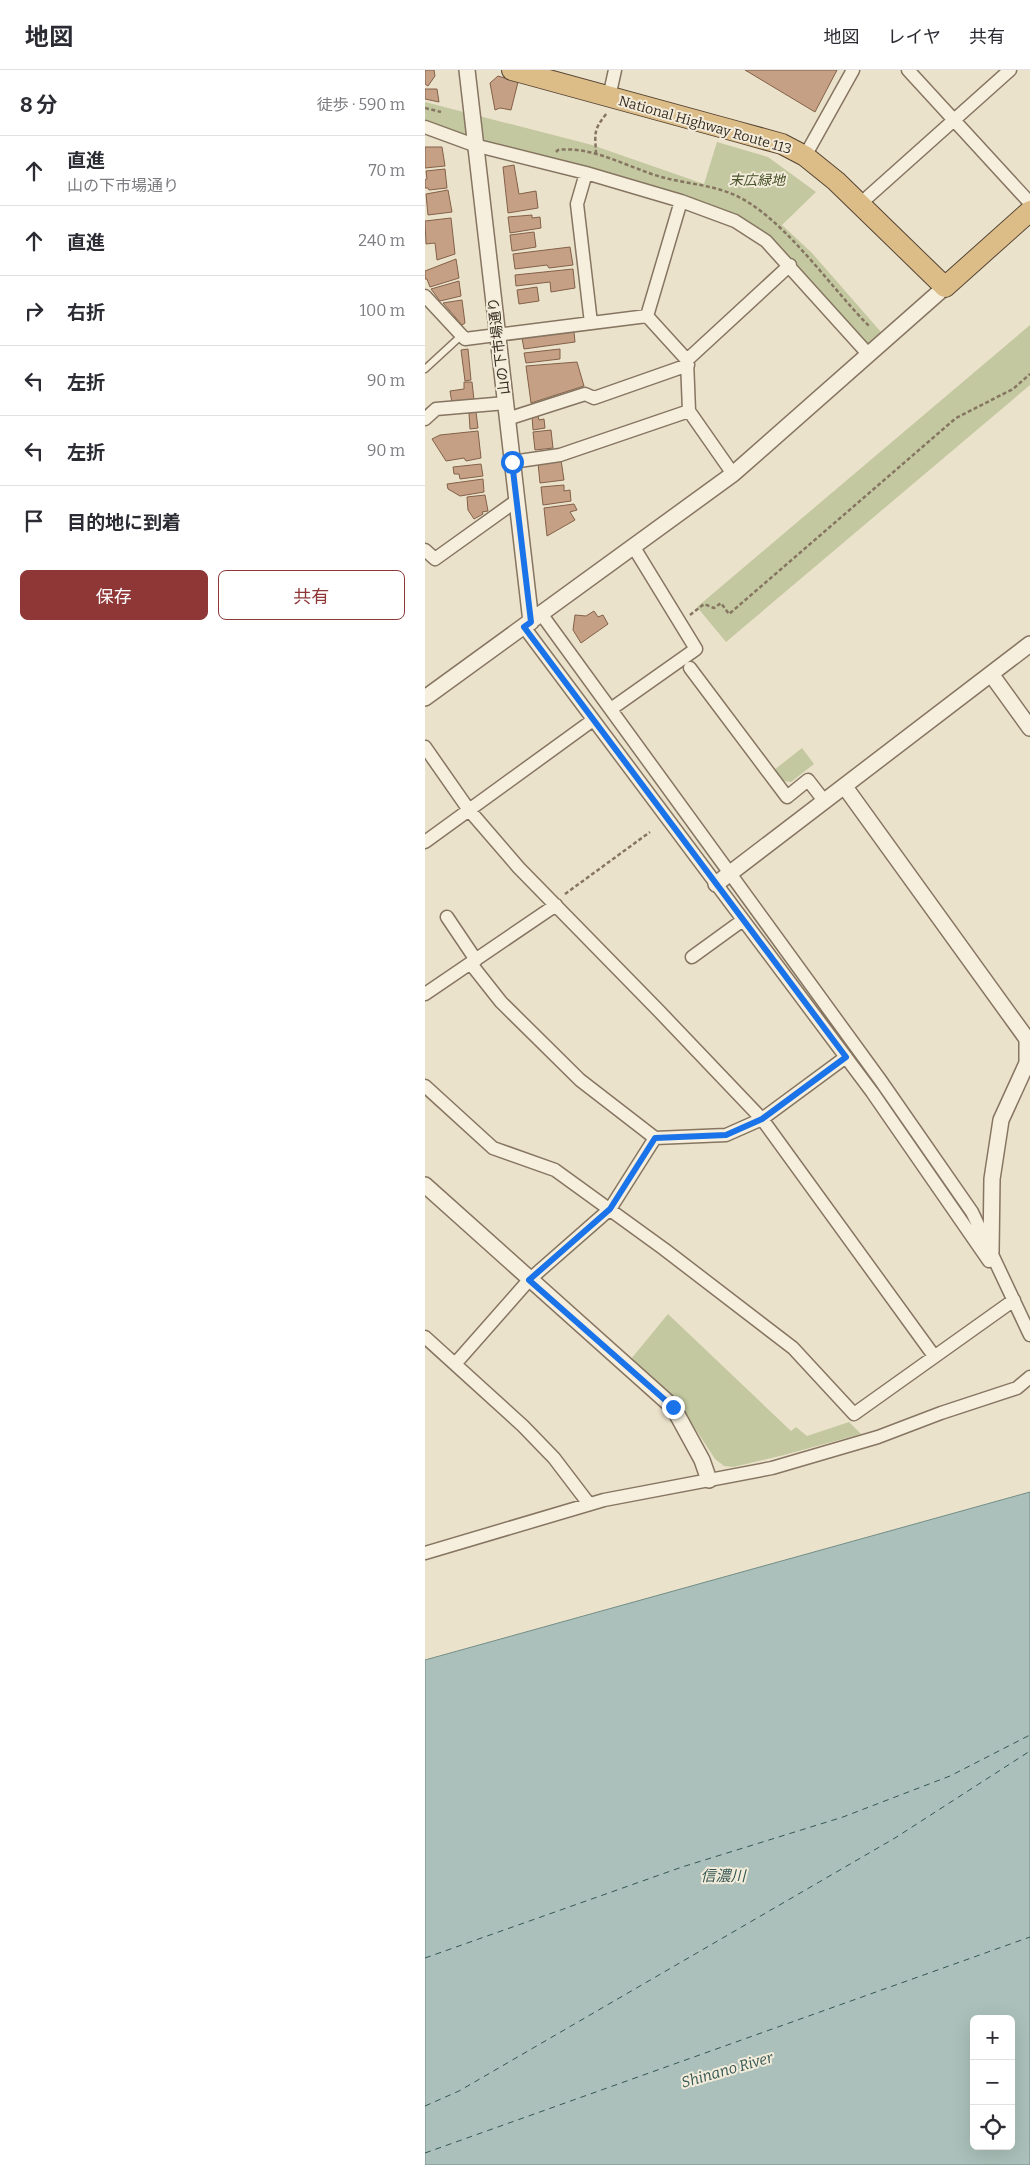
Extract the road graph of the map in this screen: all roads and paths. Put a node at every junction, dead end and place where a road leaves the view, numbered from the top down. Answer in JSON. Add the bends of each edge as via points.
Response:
{"nodes":[{"id":1,"x":467,"y":70,"type":"edge"},
{"id":2,"x":512,"y":70,"type":"edge"},
{"id":3,"x":615,"y":70,"type":"edge"},
{"id":4,"x":853,"y":70,"type":"edge"},
{"id":5,"x":908,"y":70,"type":"edge"},
{"id":6,"x":1010,"y":70,"type":"edge"},
{"id":7,"x":609,"y":104,"type":"junction"},
{"id":8,"x":425,"y":108,"type":"edge"},
{"id":9,"x":441,"y":112,"type":"dead end"},
{"id":10,"x":954,"y":120,"type":"junction"},
{"id":11,"x":425,"y":127,"type":"edge"},
{"id":12,"x":474,"y":145,"type":"junction"},
{"id":13,"x":596,"y":154,"type":"dead end"},
{"id":14,"x":805,"y":156,"type":"junction"},
{"id":15,"x":586,"y":172,"type":"junction"},
{"id":16,"x":681,"y":201,"type":"junction"},
{"id":17,"x":1030,"y":203,"type":"edge"},
{"id":18,"x":860,"y":204,"type":"junction"},
{"id":19,"x":1030,"y":211,"type":"edge"},
{"id":20,"x":790,"y":265,"type":"junction"},
{"id":21,"x":945,"y":286,"type":"junction"},
{"id":22,"x":425,"y":296,"type":"edge"},
{"id":23,"x":647,"y":316,"type":"junction"},
{"id":24,"x":591,"y":323,"type":"junction"},
{"id":25,"x":462,"y":335,"type":"junction"},
{"id":26,"x":498,"y":335,"type":"junction"},
{"id":27,"x":869,"y":355,"type":"junction"},
{"id":28,"x":687,"y":362,"type":"junction"},
{"id":29,"x":425,"y":369,"type":"edge"},
{"id":30,"x":1030,"y":374,"type":"edge"},
{"id":31,"x":506,"y":403,"type":"junction"},
{"id":32,"x":689,"y":411,"type":"junction"},
{"id":33,"x":425,"y":418,"type":"edge"},
{"id":34,"x":507,"y":419,"type":"junction"},
{"id":35,"x":512,"y":462,"type":"junction"},
{"id":36,"x":733,"y":474,"type":"junction"},
{"id":37,"x":516,"y":501,"type":"junction"},
{"id":38,"x":633,"y":546,"type":"junction"},
{"id":39,"x":425,"y":550,"type":"edge"},
{"id":40,"x":430,"y":563,"type":"edge"},
{"id":41,"x":533,"y":621,"type":"junction"},
{"id":42,"x":680,"y":623,"type":"junction"},
{"id":43,"x":1030,"y":644,"type":"edge"},
{"id":44,"x":690,"y":668,"type":"dead end"},
{"id":45,"x":991,"y":674,"type":"junction"},
{"id":46,"x":425,"y":698,"type":"edge"},
{"id":47,"x":611,"y":709,"type":"junction"},
{"id":48,"x":593,"y":720,"type":"junction"},
{"id":49,"x":1030,"y":728,"type":"edge"},
{"id":50,"x":425,"y":747,"type":"edge"},
{"id":51,"x":845,"y":787,"type":"junction"},
{"id":52,"x":825,"y":802,"type":"junction"},
{"id":53,"x":469,"y":810,"type":"junction"},
{"id":54,"x":650,"y":832,"type":"dead end"},
{"id":55,"x":425,"y":842,"type":"edge"},
{"id":56,"x":731,"y":874,"type":"junction"},
{"id":57,"x":716,"y":884,"type":"junction"},
{"id":58,"x":555,"y":904,"type":"junction"},
{"id":59,"x":447,"y":917,"type":"dead end"},
{"id":60,"x":743,"y":920,"type":"junction"},
{"id":61,"x":691,"y":957,"type":"dead end"},
{"id":62,"x":473,"y":962,"type":"junction"},
{"id":63,"x":425,"y":994,"type":"edge"},
{"id":64,"x":846,"y":1057,"type":"junction"},
{"id":65,"x":425,"y":1086,"type":"edge"},
{"id":66,"x":762,"y":1119,"type":"junction"},
{"id":67,"x":655,"y":1138,"type":"junction"},
{"id":68,"x":425,"y":1185,"type":"edge"},
{"id":69,"x":610,"y":1209,"type":"junction"},
{"id":70,"x":991,"y":1252,"type":"junction"},
{"id":71,"x":529,"y":1280,"type":"junction"},
{"id":72,"x":1012,"y":1295,"type":"junction"},
{"id":73,"x":1030,"y":1335,"type":"edge"},
{"id":74,"x":425,"y":1337,"type":"edge"},
{"id":75,"x":933,"y":1356,"type":"junction"},
{"id":76,"x":455,"y":1364,"type":"junction"},
{"id":77,"x":1030,"y":1377,"type":"edge"},
{"id":78,"x":709,"y":1480,"type":"junction"},
{"id":79,"x":589,"y":1504,"type":"junction"},
{"id":80,"x":425,"y":1553,"type":"edge"}],
"edges":[{"from":1,"to":12,"type":"street","name":"山の下市場通り"},
{"from":2,"to":7,"type":"highway","name":"National Highway Route 113"},
{"from":3,"to":7,"type":"street"},
{"from":4,"to":14,"type":"street"},
{"from":5,"to":10,"type":"street"},
{"from":6,"to":10,"type":"street"},
{"from":7,"to":13,"type":"path","via":[[595,130]]},
{"from":7,"to":14,"type":"highway","name":"National Highway Route 113","via":[[782,144]]},
{"from":8,"to":9,"type":"path"},
{"from":10,"to":17,"type":"street"},
{"from":10,"to":18,"type":"street"},
{"from":11,"to":12,"type":"street"},
{"from":12,"to":15,"type":"street"},
{"from":12,"to":26,"type":"street","name":"山の下市場通り"},
{"from":14,"to":18,"type":"highway","name":"National Highway Route 113"},
{"from":15,"to":16,"type":"street"},
{"from":15,"to":24,"type":"street","via":[[577,204]]},
{"from":16,"to":20,"type":"street","via":[[735,221],[766,241]]},
{"from":16,"to":23,"type":"street"},
{"from":18,"to":21,"type":"highway","name":"National Highway Route 113"},
{"from":19,"to":21,"type":"highway"},
{"from":20,"to":27,"type":"street"},
{"from":20,"to":28,"type":"street"},
{"from":21,"to":27,"type":"street"},
{"from":22,"to":25,"type":"street"},
{"from":23,"to":24,"type":"street"},
{"from":23,"to":28,"type":"street"},
{"from":24,"to":26,"type":"street"},
{"from":25,"to":26,"type":"street","via":[[465,339]]},
{"from":25,"to":29,"type":"lane"},
{"from":26,"to":31,"type":"street","name":"山の下市場通り"},
{"from":27,"to":36,"type":"street"},
{"from":28,"to":32,"type":"street"},
{"from":28,"to":34,"type":"street","via":[[595,398],[585,394]]},
{"from":30,"to":42,"type":"path","via":[[1013,389],[956,418],[729,614],[721,603],[714,608],[705,604]]},
{"from":31,"to":33,"type":"street","via":[[436,409]]},
{"from":31,"to":34,"type":"street","name":"山の下市場通り"},
{"from":32,"to":35,"type":"street","via":[[560,455]]},
{"from":32,"to":36,"type":"street"},
{"from":34,"to":35,"type":"street","name":"山の下市場通り"},
{"from":35,"to":37,"type":"street","name":"山の下市場通り"},
{"from":36,"to":38,"type":"street"},
{"from":37,"to":40,"type":"street"},
{"from":37,"to":41,"type":"street","name":"山の下市場通り"},
{"from":38,"to":41,"type":"street"},
{"from":38,"to":42,"type":"street"},
{"from":39,"to":40,"type":"street"},
{"from":41,"to":46,"type":"street"},
{"from":41,"to":47,"type":"street"},
{"from":41,"to":48,"type":"street"},
{"from":42,"to":47,"type":"street","via":[[696,649]]},
{"from":43,"to":45,"type":"street"},
{"from":44,"to":52,"type":"street","via":[[787,797],[808,780]]},
{"from":45,"to":49,"type":"street"},
{"from":45,"to":51,"type":"street"},
{"from":47,"to":56,"type":"street"},
{"from":48,"to":53,"type":"street"},
{"from":48,"to":57,"type":"street"},
{"from":50,"to":53,"type":"street"},
{"from":51,"to":52,"type":"street"},
{"from":51,"to":70,"type":"street","via":[[1027,1040],[1027,1064],[1001,1120],[992,1179]]},
{"from":52,"to":56,"type":"street"},
{"from":53,"to":55,"type":"street"},
{"from":53,"to":58,"type":"street"},
{"from":54,"to":58,"type":"path"},
{"from":56,"to":57,"type":"street"},
{"from":56,"to":70,"type":"street","via":[[961,1196]]},
{"from":57,"to":60,"type":"street"},
{"from":58,"to":62,"type":"street"},
{"from":58,"to":66,"type":"street"},
{"from":59,"to":62,"type":"street"},
{"from":60,"to":61,"type":"street"},
{"from":60,"to":64,"type":"street"},
{"from":62,"to":63,"type":"street"},
{"from":62,"to":67,"type":"street","via":[[501,1002],[580,1080]]},
{"from":64,"to":66,"type":"street"},
{"from":64,"to":72,"type":"street"},
{"from":65,"to":69,"type":"street","via":[[493,1148],[555,1170]]},
{"from":66,"to":67,"type":"street","via":[[726,1135]]},
{"from":66,"to":75,"type":"street"},
{"from":67,"to":69,"type":"street"},
{"from":68,"to":71,"type":"street"},
{"from":69,"to":71,"type":"street"},
{"from":69,"to":75,"type":"street","via":[[793,1348],[853,1414]]},
{"from":70,"to":72,"type":"street"},
{"from":71,"to":76,"type":"street"},
{"from":71,"to":78,"type":"street","via":[[673,1407],[702,1460]]},
{"from":72,"to":73,"type":"street"},
{"from":72,"to":75,"type":"street"},
{"from":74,"to":76,"type":"street"},
{"from":76,"to":79,"type":"street","via":[[554,1458]]},
{"from":77,"to":78,"type":"street","via":[[1017,1388],[878,1438],[772,1468]]},
{"from":78,"to":79,"type":"street"},
{"from":79,"to":80,"type":"street"}]}
